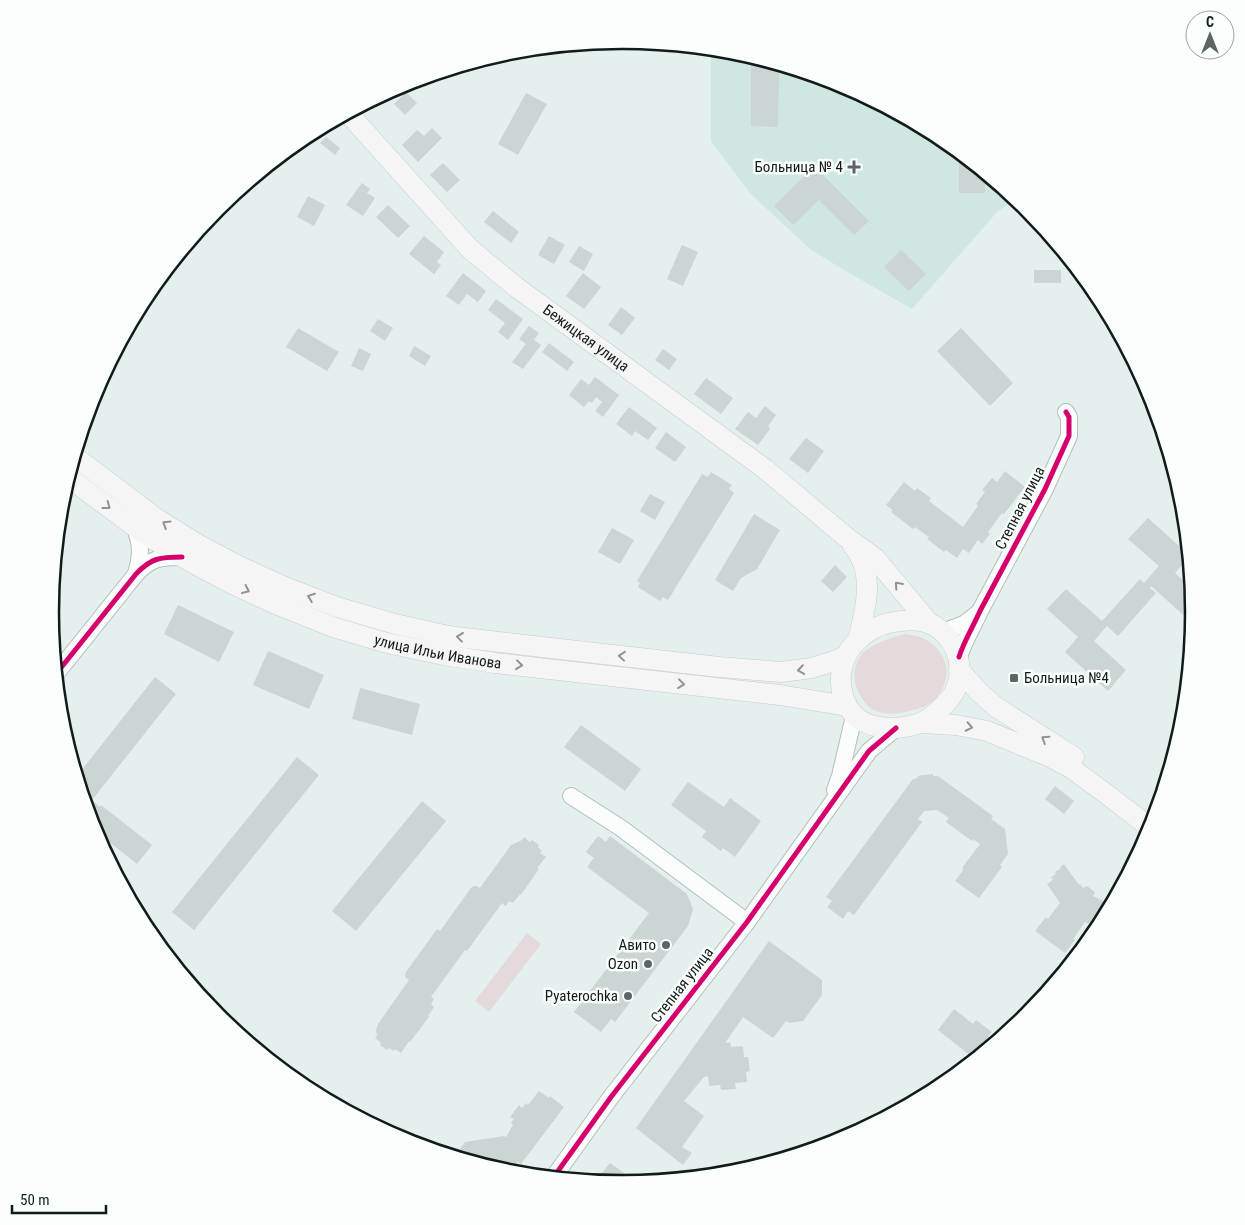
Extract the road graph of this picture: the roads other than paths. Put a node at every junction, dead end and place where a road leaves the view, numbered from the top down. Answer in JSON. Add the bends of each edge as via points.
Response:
{"nodes":[{"id":1,"x":352,"y":118,"type":"edge"},
{"id":2,"x":1066,"y":412,"type":"dead end"},
{"id":3,"x":80,"y":461,"type":"edge"},
{"id":4,"x":75,"y":482,"type":"edge"},
{"id":5,"x":134,"y":526,"type":"junction"},
{"id":6,"x":846,"y":537,"type":"junction"},
{"id":7,"x":182,"y":557,"type":"junction"},
{"id":8,"x":136,"y":574,"type":"junction"},
{"id":9,"x":980,"y":611,"type":"junction"},
{"id":10,"x":936,"y":628,"type":"junction"},
{"id":11,"x":852,"y":648,"type":"junction"},
{"id":12,"x":959,"y":664,"type":"junction"},
{"id":13,"x":62,"y":667,"type":"edge"},
{"id":14,"x":851,"y":711,"type":"junction"},
{"id":15,"x":921,"y":723,"type":"junction"},
{"id":16,"x":896,"y":728,"type":"junction"},
{"id":17,"x":571,"y":796,"type":"dead end"},
{"id":18,"x":829,"y":806,"type":"junction"},
{"id":19,"x":1148,"y":814,"type":"edge"},
{"id":20,"x":1145,"y":823,"type":"edge"},
{"id":21,"x":747,"y":922,"type":"junction"},
{"id":22,"x":557,"y":1172,"type":"edge"}],
"edges":[{"from":1,"to":6,"type":"main road","name":"Бежицкая улица","via":[[470,249],[516,288],[766,469]]},
{"from":2,"to":9,"type":"street","name":"Степная улица","via":[[1069,436],[1045,490]]},
{"from":11,"to":3,"type":"main road","name":"улица Ильи Иванова","one_way":true,"via":[[834,661],[781,672],[448,636],[395,624],[337,607],[241,567],[157,519]]},
{"from":4,"to":5,"type":"main road","name":"улица Ильи Иванова","one_way":true},
{"from":5,"to":7,"type":"main road","name":"улица Ильи Иванова"},
{"from":5,"to":8,"type":"street","via":[[141,550]]},
{"from":10,"to":6,"type":"main road","one_way":true,"via":[[874,558]]},
{"from":6,"to":11,"type":"main road","via":[[859,552],[867,574],[868,592]]},
{"from":7,"to":8,"type":"street","via":[[154,560]]},
{"from":7,"to":14,"type":"main road","name":"улица Ильи Иванова","one_way":true,"via":[[278,605],[333,627],[387,643],[494,663],[780,695]]},
{"from":8,"to":13,"type":"street"},
{"from":9,"to":10,"type":"street","via":[[964,624]]},
{"from":9,"to":12,"type":"street","name":"Степная улица","via":[[964,643]]},
{"from":10,"to":11,"type":"main road","via":[[913,620],[898,621],[871,630]]},
{"from":10,"to":12,"type":"main road","via":[[952,641]]},
{"from":11,"to":14,"type":"main road","via":[[841,673],[844,698]]},
{"from":12,"to":15,"type":"main road","via":[[957,687],[936,713]]},
{"from":19,"to":12,"type":"main road","one_way":true,"via":[[1085,765],[996,707],[979,692]]},
{"from":14,"to":16,"type":"main road","via":[[862,721],[875,726]]},
{"from":14,"to":18,"type":"street","via":[[840,776]]},
{"from":15,"to":16,"type":"main road"},
{"from":15,"to":20,"type":"main road","one_way":true,"via":[[987,731],[1048,756],[1071,768]]},
{"from":16,"to":18,"type":"street","via":[[869,750]]},
{"from":17,"to":21,"type":"street","via":[[621,828]]},
{"from":18,"to":21,"type":"street","name":"Степная улица"},
{"from":21,"to":22,"type":"street","name":"Степная улица","via":[[611,1097]]}]}
